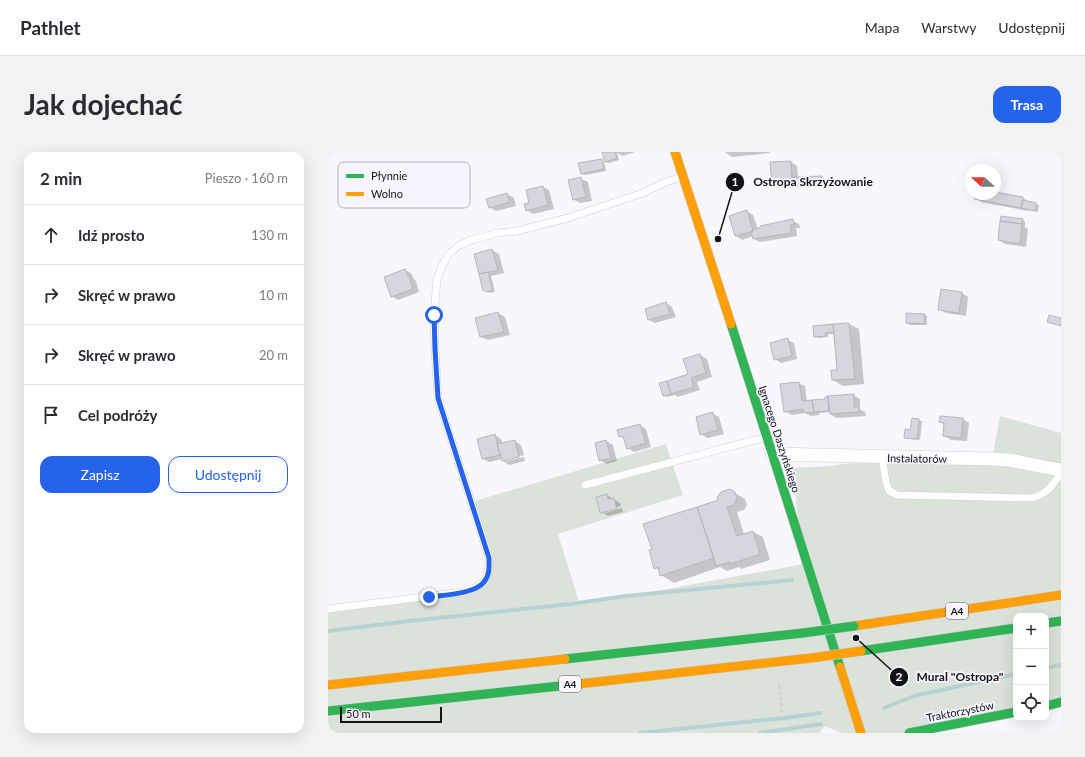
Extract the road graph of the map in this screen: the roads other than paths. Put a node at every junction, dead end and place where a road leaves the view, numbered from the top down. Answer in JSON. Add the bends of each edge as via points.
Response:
{"nodes":[{"id":1,"x":675,"y":152,"type":"edge"},
{"id":2,"x":683,"y":177,"type":"junction"},
{"id":3,"x":766,"y":437,"type":"junction"},
{"id":4,"x":772,"y":454,"type":"junction"},
{"id":5,"x":882,"y":457,"type":"junction"},
{"id":6,"x":1061,"y":472,"type":"edge"},
{"id":7,"x":585,"y":485,"type":"dead end"},
{"id":8,"x":1061,"y":595,"type":"edge"},
{"id":9,"x":328,"y":610,"type":"edge"},
{"id":10,"x":1061,"y":621,"type":"edge"},
{"id":11,"x":1049,"y":623,"type":"edge"},
{"id":12,"x":1013,"y":628,"type":"edge"},
{"id":13,"x":328,"y":685,"type":"edge"},
{"id":14,"x":1061,"y":702,"type":"edge"},
{"id":15,"x":1049,"y":705,"type":"edge"},
{"id":16,"x":328,"y":711,"type":"edge"},
{"id":17,"x":1013,"y":713,"type":"edge"},
{"id":18,"x":860,"y":733,"type":"edge"},
{"id":19,"x":909,"y":733,"type":"edge"}],
"edges":[{"from":1,"to":2,"type":"main road","name":"Ignacego Daszyńskiego"},
{"from":2,"to":3,"type":"main road","name":"Ignacego Daszyńskiego"},
{"from":2,"to":9,"type":"lane","via":[[568,218],[471,240],[449,254],[437,279],[434,315],[438,398],[489,558],[488,575],[484,583],[477,588],[463,592]]},
{"from":3,"to":4,"type":"main road","name":"Ignacego Daszyńskiego"},
{"from":3,"to":7,"type":"lane"},
{"from":4,"to":5,"type":"street","name":"Instalatorów"},
{"from":4,"to":18,"type":"main road","name":"Ignacego Daszyńskiego"},
{"from":5,"to":6,"type":"street","name":"Instalatorów","via":[[1009,460]]},
{"from":5,"to":6,"type":"lane","via":[[889,491],[897,496],[1032,498],[1047,491]]},
{"from":8,"to":13,"type":"main road","number":"A4","bridge":true,"via":[[803,633]]},
{"from":10,"to":11,"type":"main road"},
{"from":12,"to":16,"type":"main road","number":"A4","bridge":true,"via":[[811,658]]},
{"from":14,"to":15,"type":"main road"},
{"from":17,"to":19,"type":"main road","name":"Traktorzystów"}]}
